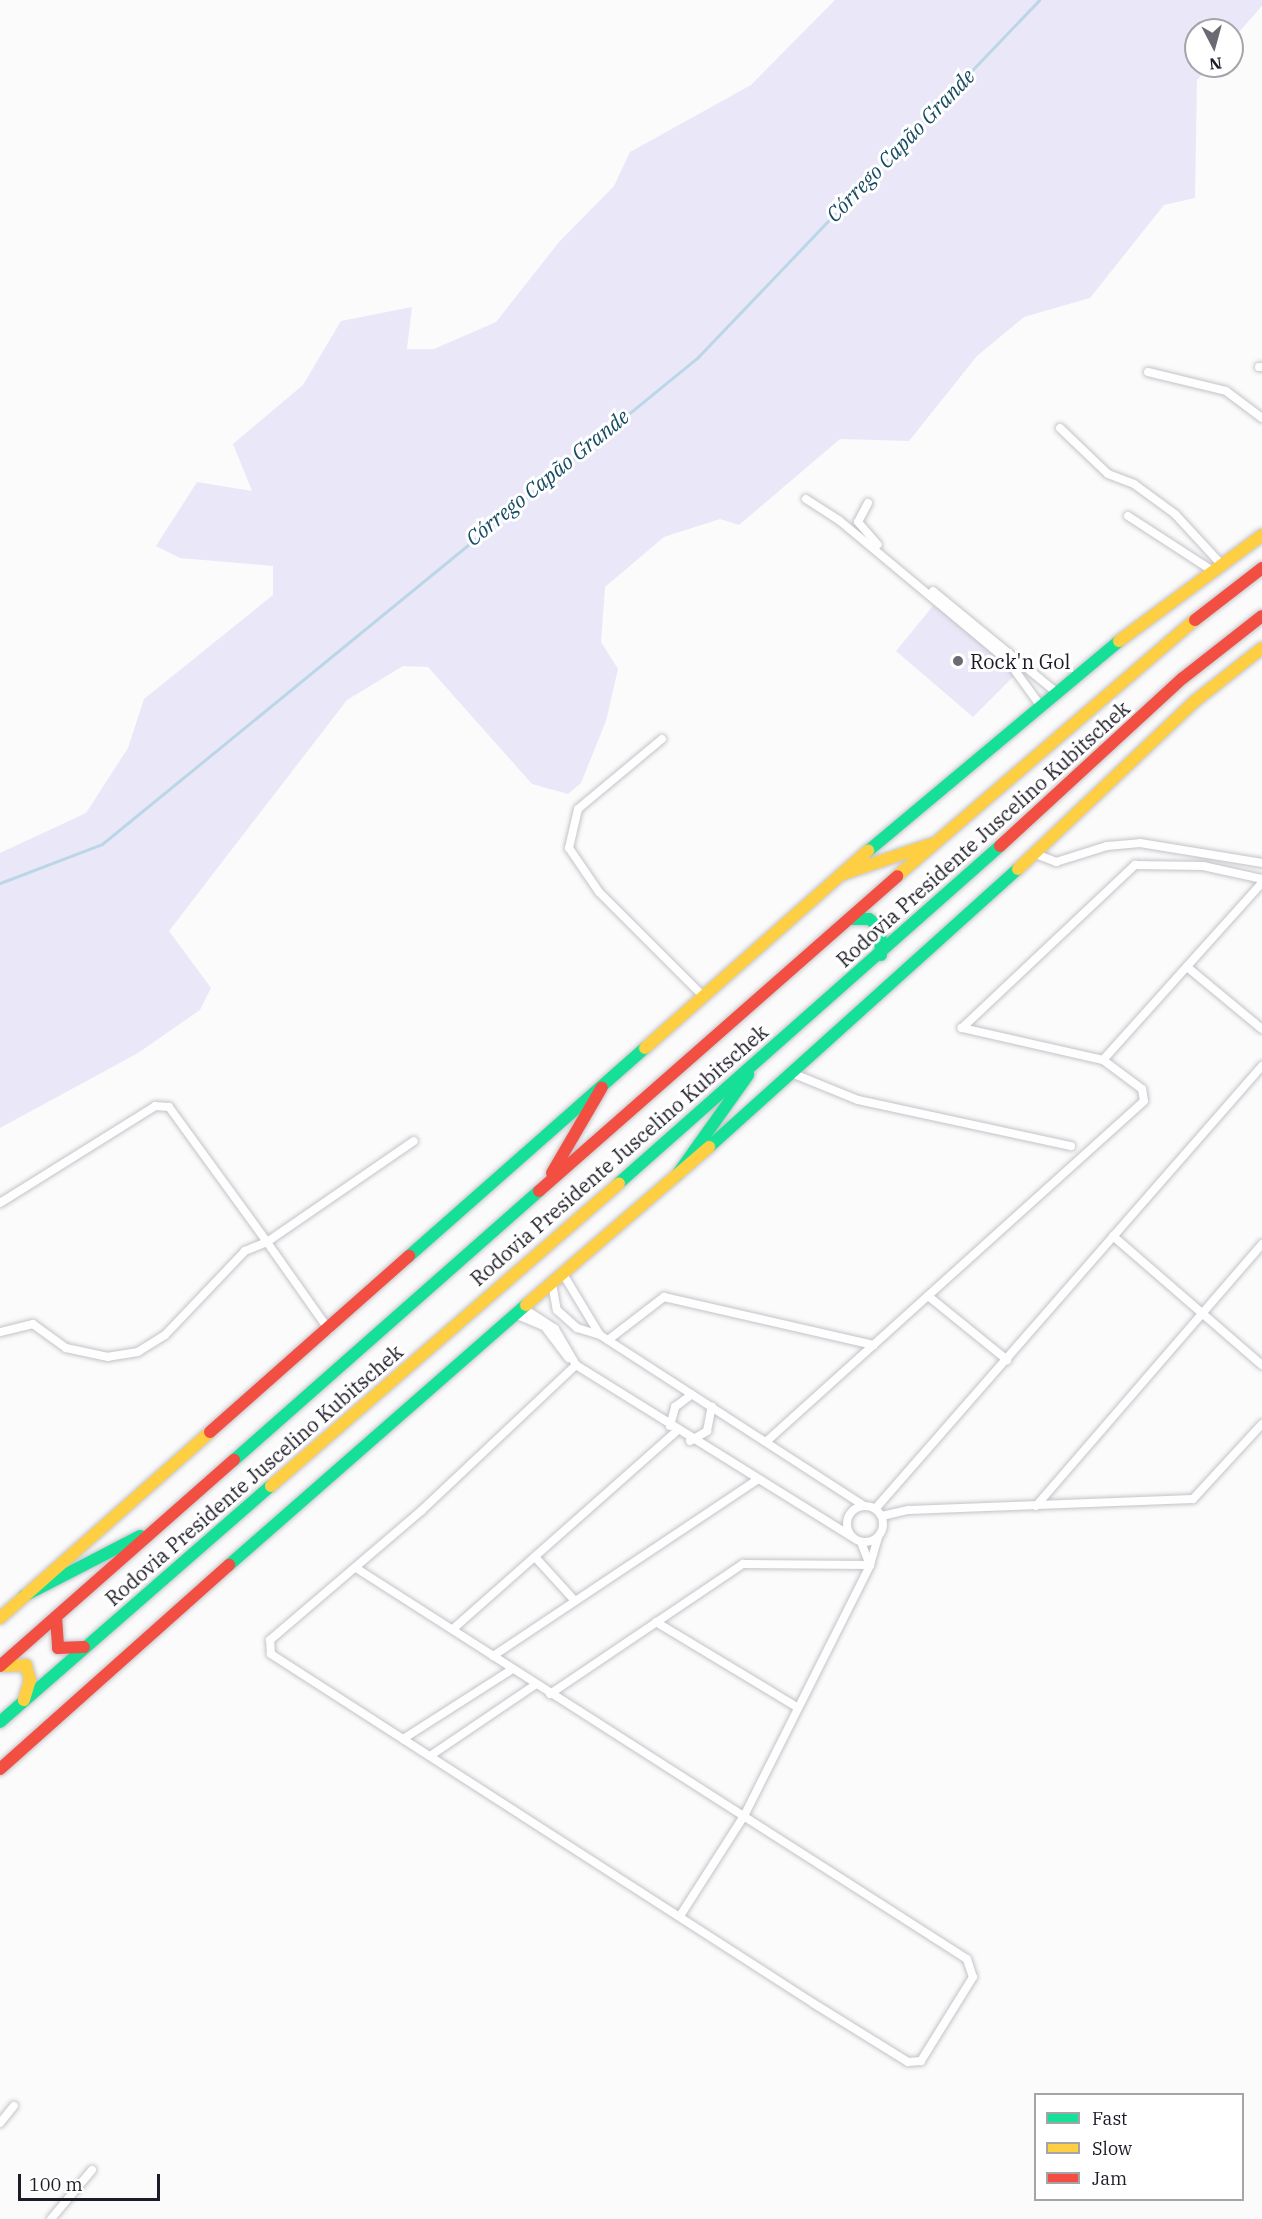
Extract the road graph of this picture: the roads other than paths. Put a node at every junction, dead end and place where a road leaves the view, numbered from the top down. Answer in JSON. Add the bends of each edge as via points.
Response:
{"nodes":[{"id":1,"x":1148,"y":372,"type":"dead end"},
{"id":2,"x":1262,"y":418,"type":"edge"},
{"id":3,"x":1060,"y":428,"type":"dead end"},
{"id":4,"x":806,"y":499,"type":"dead end"},
{"id":5,"x":868,"y":503,"type":"dead end"},
{"id":6,"x":1128,"y":516,"type":"dead end"},
{"id":7,"x":1262,"y":535,"type":"edge"},
{"id":8,"x":1215,"y":567,"type":"junction"},
{"id":9,"x":1262,"y":568,"type":"edge"},
{"id":10,"x":1262,"y":616,"type":"edge"},
{"id":11,"x":1262,"y":648,"type":"edge"},
{"id":12,"x":1056,"y":692,"type":"junction"},
{"id":13,"x":1040,"y":705,"type":"junction"},
{"id":14,"x":662,"y":739,"type":"dead end"},
{"id":15,"x":940,"y":841,"type":"junction"},
{"id":16,"x":1033,"y":853,"type":"junction"},
{"id":17,"x":1262,"y":863,"type":"edge"},
{"id":18,"x":840,"y":875,"type":"junction"},
{"id":19,"x":1262,"y":881,"type":"edge"},
{"id":20,"x":849,"y":919,"type":"junction"},
{"id":21,"x":881,"y":955,"type":"junction"},
{"id":22,"x":1186,"y":967,"type":"junction"},
{"id":23,"x":704,"y":997,"type":"junction"},
{"id":24,"x":1262,"y":1029,"type":"edge"},
{"id":25,"x":762,"y":1055,"type":"junction"},
{"id":26,"x":1103,"y":1060,"type":"junction"},
{"id":27,"x":1262,"y":1066,"type":"edge"},
{"id":28,"x":794,"y":1074,"type":"junction"},
{"id":29,"x":602,"y":1087,"type":"junction"},
{"id":30,"x":414,"y":1140,"type":"dead end"},
{"id":31,"x":1071,"y":1146,"type":"dead end"},
{"id":32,"x":677,"y":1175,"type":"junction"},
{"id":33,"x":545,"y":1184,"type":"junction"},
{"id":34,"x":0,"y":1203,"type":"edge"},
{"id":35,"x":1113,"y":1236,"type":"junction"},
{"id":36,"x":267,"y":1242,"type":"junction"},
{"id":37,"x":1262,"y":1244,"type":"edge"},
{"id":38,"x":563,"y":1274,"type":"junction"},
{"id":39,"x":552,"y":1283,"type":"junction"},
{"id":40,"x":928,"y":1296,"type":"junction"},
{"id":41,"x":519,"y":1311,"type":"junction"},
{"id":42,"x":1202,"y":1313,"type":"junction"},
{"id":43,"x":566,"y":1320,"type":"junction"},
{"id":44,"x":577,"y":1328,"type":"junction"},
{"id":45,"x":555,"y":1329,"type":"junction"},
{"id":46,"x":329,"y":1330,"type":"junction"},
{"id":47,"x":0,"y":1332,"type":"edge"},
{"id":48,"x":604,"y":1338,"type":"junction"},
{"id":49,"x":562,"y":1339,"type":"junction"},
{"id":50,"x":874,"y":1345,"type":"junction"},
{"id":51,"x":1007,"y":1360,"type":"junction"},
{"id":52,"x":572,"y":1362,"type":"junction"},
{"id":53,"x":1262,"y":1365,"type":"edge"},
{"id":54,"x":692,"y":1394,"type":"junction"},
{"id":55,"x":712,"y":1406,"type":"junction"},
{"id":56,"x":1262,"y":1425,"type":"edge"},
{"id":57,"x":673,"y":1429,"type":"junction"},
{"id":58,"x":768,"y":1440,"type":"junction"},
{"id":59,"x":690,"y":1441,"type":"junction"},
{"id":60,"x":758,"y":1480,"type":"junction"},
{"id":61,"x":863,"y":1505,"type":"junction"},
{"id":62,"x":1036,"y":1506,"type":"junction"},
{"id":63,"x":876,"y":1508,"type":"junction"},
{"id":64,"x":882,"y":1516,"type":"junction"},
{"id":65,"x":159,"y":1526,"type":"junction"},
{"id":66,"x":852,"y":1537,"type":"junction"},
{"id":67,"x":878,"y":1538,"type":"junction"},
{"id":68,"x":861,"y":1542,"type":"junction"},
{"id":69,"x":534,"y":1557,"type":"junction"},
{"id":70,"x":870,"y":1565,"type":"junction"},
{"id":71,"x":356,"y":1568,"type":"junction"},
{"id":72,"x":24,"y":1596,"type":"junction"},
{"id":73,"x":575,"y":1601,"type":"junction"},
{"id":74,"x":56,"y":1617,"type":"junction"},
{"id":75,"x":0,"y":1618,"type":"edge"},
{"id":76,"x":656,"y":1622,"type":"junction"},
{"id":77,"x":453,"y":1629,"type":"junction"},
{"id":78,"x":88,"y":1645,"type":"junction"},
{"id":79,"x":493,"y":1656,"type":"junction"},
{"id":80,"x":0,"y":1666,"type":"edge"},
{"id":81,"x":511,"y":1670,"type":"junction"},
{"id":82,"x":535,"y":1685,"type":"junction"},
{"id":83,"x":550,"y":1694,"type":"junction"},
{"id":84,"x":24,"y":1700,"type":"junction"},
{"id":85,"x":797,"y":1707,"type":"junction"},
{"id":86,"x":0,"y":1722,"type":"edge"},
{"id":87,"x":403,"y":1738,"type":"junction"},
{"id":88,"x":430,"y":1756,"type":"junction"},
{"id":89,"x":0,"y":1769,"type":"edge"},
{"id":90,"x":744,"y":1816,"type":"junction"},
{"id":91,"x":680,"y":1916,"type":"junction"},
{"id":92,"x":14,"y":2106,"type":"dead end"},
{"id":93,"x":0,"y":2123,"type":"edge"},
{"id":94,"x":92,"y":2169,"type":"dead end"},
{"id":95,"x":51,"y":2219,"type":"edge"}],
"edges":[{"from":1,"to":2,"type":"street","via":[[1226,390]]},
{"from":3,"to":8,"type":"street","via":[[1108,474],[1134,484],[1175,514]]},
{"from":4,"to":13,"type":"street","via":[[840,520],[1008,661]]},
{"from":5,"to":12,"type":"street","via":[[860,527]]},
{"from":6,"to":8,"type":"street"},
{"from":7,"to":8,"type":"main road"},
{"from":8,"to":12,"type":"main road"},
{"from":9,"to":15,"type":"main road","name":"Rodovia Presidente Juscelino Kubitschek","via":[[1145,658]]},
{"from":10,"to":21,"type":"main road","name":"Rodovia Presidente Juscelino Kubitschek","via":[[1183,678]]},
{"from":11,"to":16,"type":"main road","via":[[1195,701]]},
{"from":12,"to":13,"type":"main road"},
{"from":13,"to":18,"type":"main road"},
{"from":14,"to":23,"type":"street","via":[[578,809],[569,848],[599,892]]},
{"from":15,"to":18,"type":"main road"},
{"from":15,"to":20,"type":"main road","name":"Rodovia Presidente Juscelino Kubitschek"},
{"from":16,"to":17,"type":"street","via":[[1056,861],[1107,846],[1140,843]]},
{"from":16,"to":28,"type":"main road"},
{"from":18,"to":23,"type":"main road"},
{"from":19,"to":22,"type":"street"},
{"from":19,"to":26,"type":"street","via":[[1203,866],[1135,864],[962,1028]]},
{"from":20,"to":21,"type":"main road","via":[[869,919],[880,927]]},
{"from":20,"to":33,"type":"main road","name":"Rodovia Presidente Juscelino Kubitschek"},
{"from":21,"to":25,"type":"main road","name":"Rodovia Presidente Juscelino Kubitschek"},
{"from":22,"to":24,"type":"street"},
{"from":22,"to":26,"type":"street"},
{"from":23,"to":29,"type":"main road"},
{"from":25,"to":32,"type":"main road"},
{"from":25,"to":78,"type":"main road","name":"Rodovia Presidente Juscelino Kubitschek"},
{"from":26,"to":40,"type":"street","via":[[1142,1089],[1140,1105]]},
{"from":27,"to":35,"type":"street"},
{"from":28,"to":31,"type":"street","via":[[858,1100]]},
{"from":28,"to":32,"type":"main road"},
{"from":29,"to":33,"type":"main road"},
{"from":29,"to":46,"type":"main road"},
{"from":30,"to":36,"type":"street"},
{"from":32,"to":38,"type":"main road"},
{"from":33,"to":65,"type":"main road","name":"Rodovia Presidente Juscelino Kubitschek"},
{"from":34,"to":36,"type":"street","via":[[155,1106],[169,1107]]},
{"from":35,"to":42,"type":"street"},
{"from":35,"to":51,"type":"street"},
{"from":36,"to":46,"type":"street"},
{"from":36,"to":47,"type":"street","via":[[245,1251],[165,1335],[138,1352],[108,1357],[66,1348],[33,1324]]},
{"from":37,"to":42,"type":"street"},
{"from":38,"to":39,"type":"main road"},
{"from":38,"to":48,"type":"street"},
{"from":39,"to":41,"type":"main road"},
{"from":39,"to":43,"type":"street","via":[[555,1303]]},
{"from":40,"to":50,"type":"street"},
{"from":40,"to":51,"type":"street"},
{"from":41,"to":45,"type":"street"},
{"from":41,"to":52,"type":"street","via":[[544,1327]]},
{"from":41,"to":89,"type":"main road"},
{"from":42,"to":53,"type":"street"},
{"from":42,"to":62,"type":"street"},
{"from":43,"to":44,"type":"street"},
{"from":43,"to":45,"type":"street"},
{"from":44,"to":48,"type":"street"},
{"from":44,"to":49,"type":"street"},
{"from":45,"to":49,"type":"street"},
{"from":46,"to":72,"type":"main road"},
{"from":48,"to":50,"type":"street","via":[[664,1297]]},
{"from":48,"to":54,"type":"street"},
{"from":49,"to":52,"type":"street"},
{"from":50,"to":58,"type":"street"},
{"from":51,"to":63,"type":"street"},
{"from":52,"to":57,"type":"street"},
{"from":52,"to":71,"type":"street"},
{"from":54,"to":55,"type":"street"},
{"from":54,"to":57,"type":"street","via":[[675,1407]]},
{"from":55,"to":58,"type":"street"},
{"from":55,"to":59,"type":"street","via":[[707,1431]]},
{"from":56,"to":62,"type":"street","via":[[1197,1498]]},
{"from":57,"to":59,"type":"street"},
{"from":57,"to":69,"type":"street"},
{"from":58,"to":61,"type":"street"},
{"from":59,"to":60,"type":"street"},
{"from":60,"to":66,"type":"street"},
{"from":60,"to":73,"type":"street"},
{"from":61,"to":63,"type":"street"},
{"from":61,"to":66,"type":"street","via":[[847,1520]]},
{"from":62,"to":64,"type":"street","via":[[909,1510]]},
{"from":63,"to":64,"type":"street"},
{"from":64,"to":67,"type":"street"},
{"from":65,"to":72,"type":"main road"},
{"from":65,"to":74,"type":"main road","name":"Rodovia Presidente Juscelino Kubitschek"},
{"from":66,"to":68,"type":"street"},
{"from":67,"to":68,"type":"street"},
{"from":67,"to":70,"type":"street"},
{"from":68,"to":70,"type":"street"},
{"from":69,"to":73,"type":"street"},
{"from":69,"to":77,"type":"street"},
{"from":70,"to":76,"type":"street","via":[[749,1561]]},
{"from":70,"to":85,"type":"street"},
{"from":71,"to":77,"type":"street"},
{"from":71,"to":87,"type":"street","via":[[270,1640],[269,1649]]},
{"from":72,"to":75,"type":"main road"},
{"from":73,"to":79,"type":"street"},
{"from":74,"to":78,"type":"main road","via":[[58,1648]]},
{"from":74,"to":80,"type":"main road","name":"Rodovia Presidente Juscelino Kubitschek"},
{"from":76,"to":83,"type":"street"},
{"from":76,"to":85,"type":"street"},
{"from":77,"to":79,"type":"street"},
{"from":78,"to":84,"type":"main road","name":"Rodovia Presidente Juscelino Kubitschek"},
{"from":79,"to":81,"type":"street"},
{"from":80,"to":84,"type":"main road","via":[[26,1665],[30,1680]]},
{"from":81,"to":82,"type":"street"},
{"from":81,"to":87,"type":"street"},
{"from":82,"to":83,"type":"street"},
{"from":82,"to":88,"type":"street"},
{"from":83,"to":90,"type":"street"},
{"from":84,"to":86,"type":"main road","name":"Rodovia Presidente Juscelino Kubitschek"},
{"from":85,"to":90,"type":"street"},
{"from":87,"to":88,"type":"street"},
{"from":88,"to":91,"type":"street"},
{"from":90,"to":91,"type":"street"},
{"from":90,"to":91,"type":"street","via":[[971,1962],[973,1977],[925,2056],[908,2062]]},
{"from":92,"to":93,"type":"street"},
{"from":94,"to":95,"type":"street"}]}
